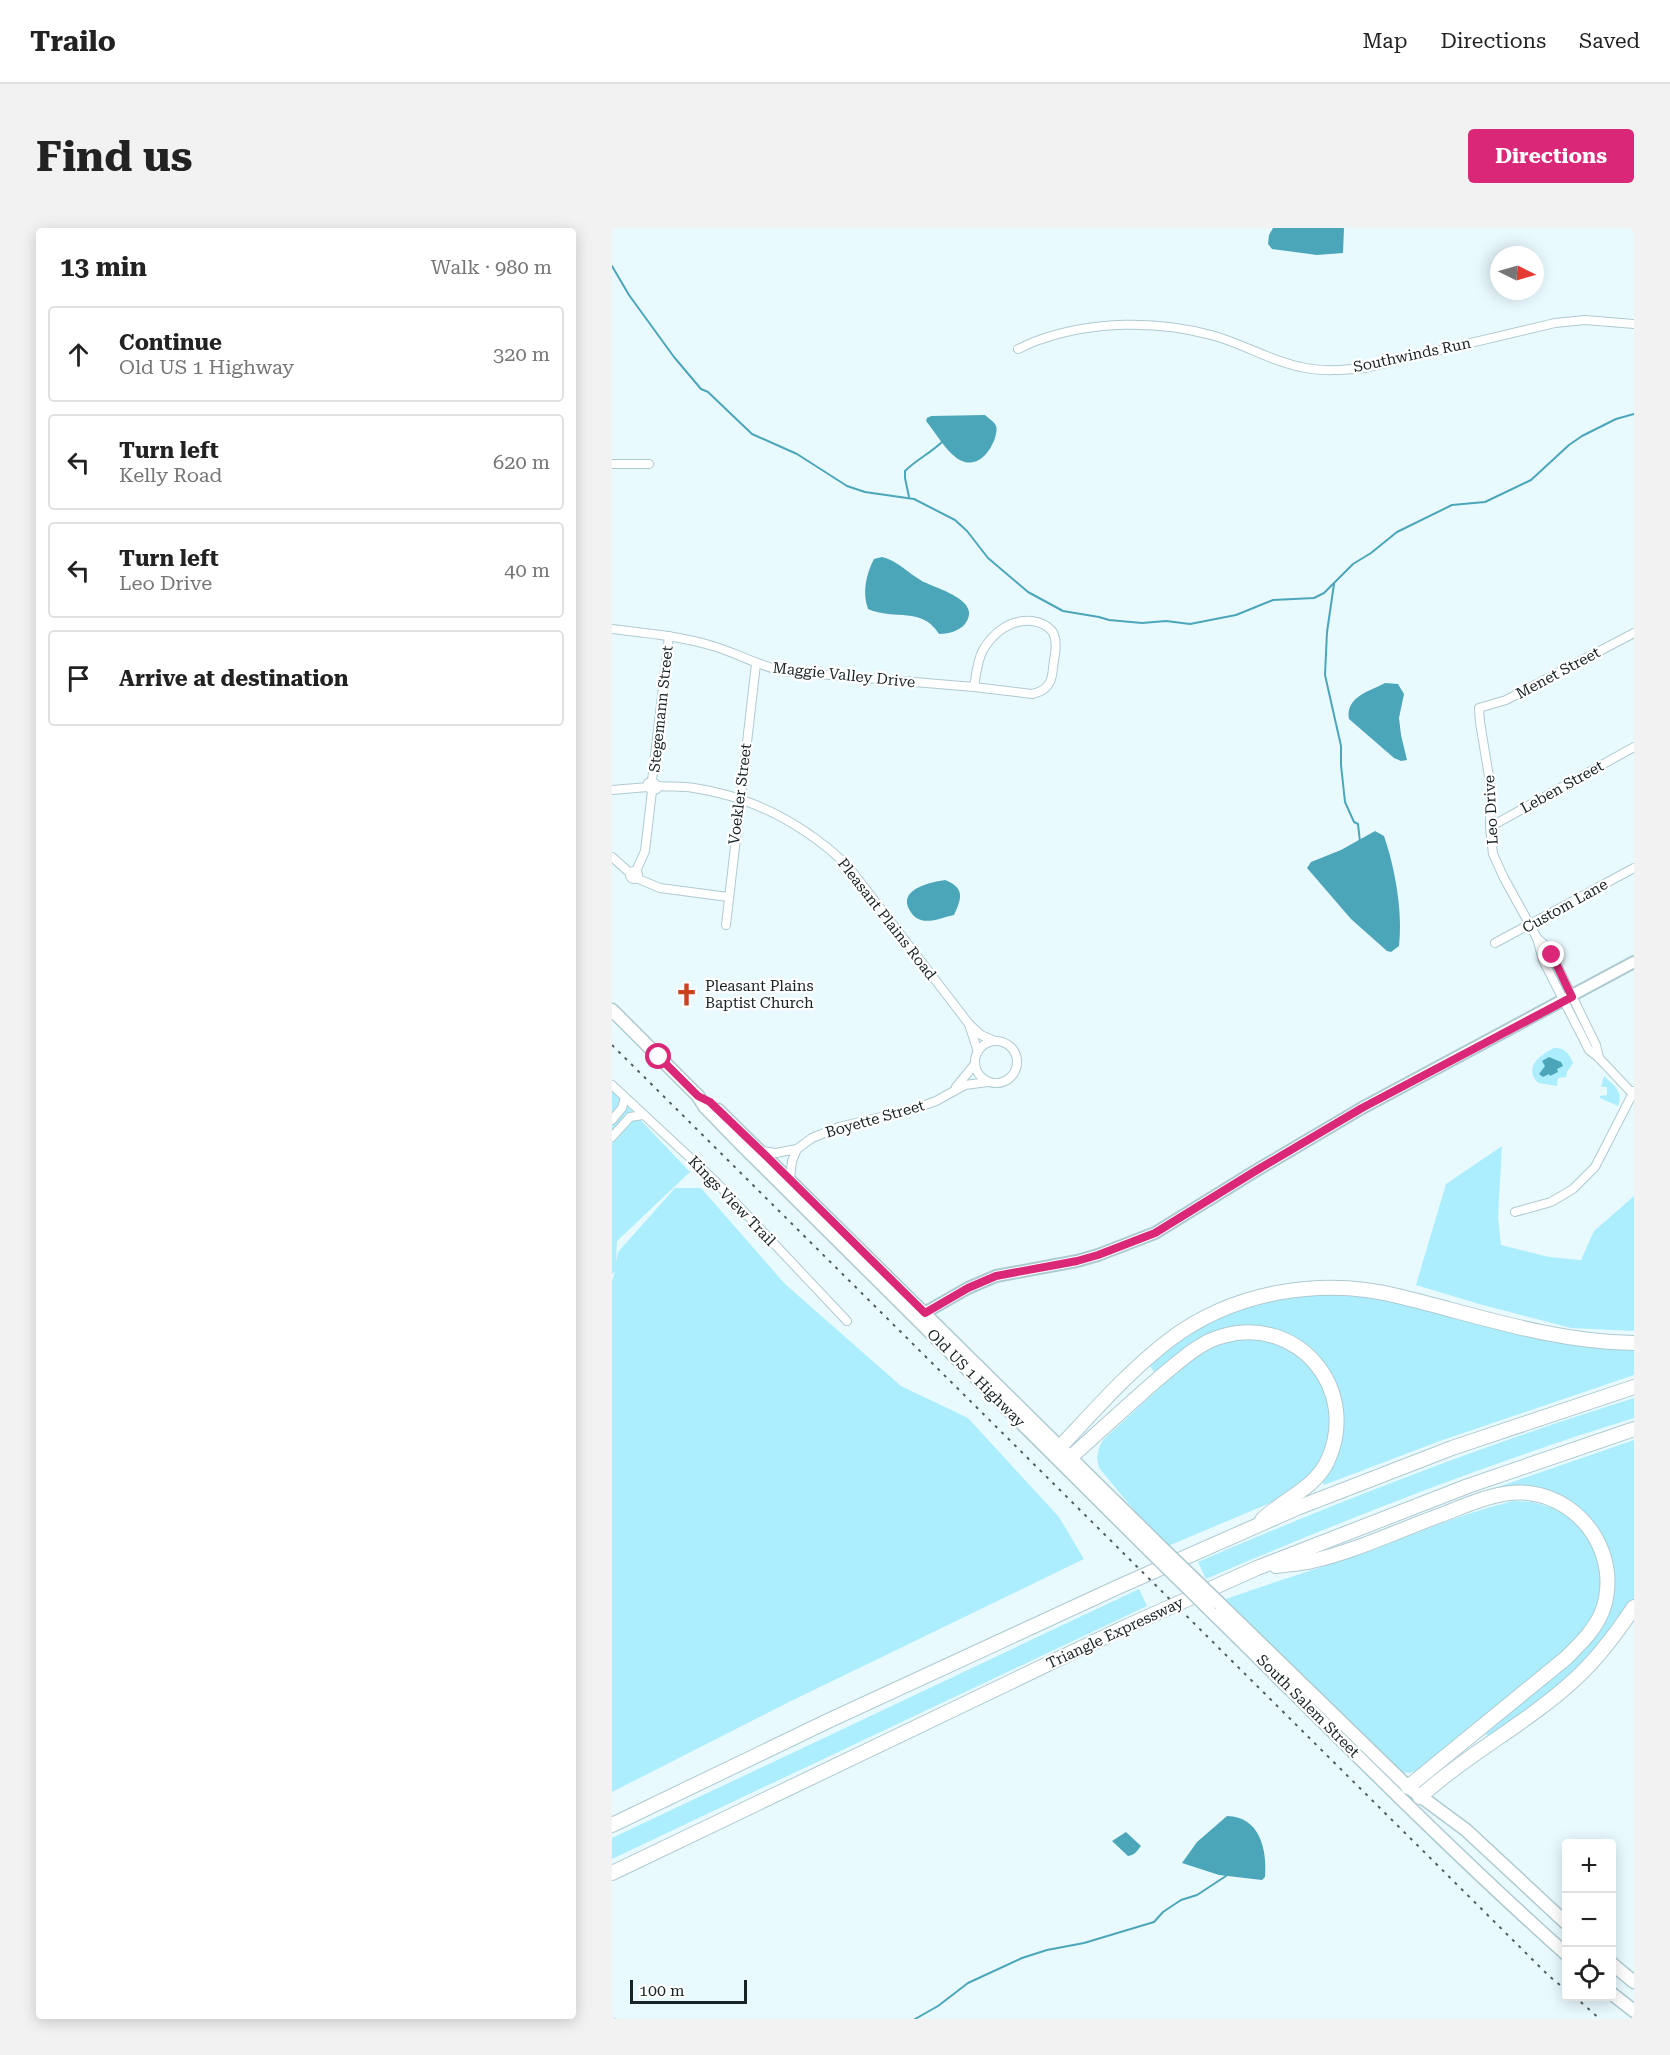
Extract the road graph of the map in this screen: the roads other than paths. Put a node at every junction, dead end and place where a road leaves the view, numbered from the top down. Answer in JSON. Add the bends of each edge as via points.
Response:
{"nodes":[{"id":1,"x":1634,"y":324,"type":"edge"},
{"id":2,"x":1018,"y":349,"type":"dead end"},
{"id":3,"x":612,"y":464,"type":"edge"},
{"id":4,"x":649,"y":464,"type":"dead end"},
{"id":5,"x":612,"y":629,"type":"edge"},
{"id":6,"x":1634,"y":633,"type":"edge"},
{"id":7,"x":669,"y":636,"type":"junction"},
{"id":8,"x":756,"y":664,"type":"junction"},
{"id":9,"x":974,"y":687,"type":"junction"},
{"id":10,"x":1479,"y":708,"type":"joint"},
{"id":11,"x":1634,"y":747,"type":"edge"},
{"id":12,"x":652,"y":786,"type":"junction"},
{"id":13,"x":612,"y":790,"type":"edge"},
{"id":14,"x":739,"y":800,"type":"junction"},
{"id":15,"x":1490,"y":827,"type":"junction"},
{"id":16,"x":612,"y":857,"type":"edge"},
{"id":17,"x":1634,"y":868,"type":"edge"},
{"id":18,"x":634,"y":874,"type":"junction"},
{"id":19,"x":728,"y":897,"type":"junction"},
{"id":20,"x":726,"y":925,"type":"dead end"},
{"id":21,"x":1530,"y":925,"type":"junction"},
{"id":22,"x":1496,"y":943,"type":"dead end"},
{"id":23,"x":1634,"y":962,"type":"edge"},
{"id":24,"x":1567,"y":999,"type":"junction"},
{"id":25,"x":612,"y":1010,"type":"edge"},
{"id":26,"x":969,"y":1024,"type":"junction"},
{"id":27,"x":995,"y":1041,"type":"junction"},
{"id":28,"x":978,"y":1052,"type":"junction"},
{"id":29,"x":975,"y":1064,"type":"junction"},
{"id":30,"x":988,"y":1082,"type":"junction"},
{"id":31,"x":612,"y":1085,"type":"edge"},
{"id":32,"x":953,"y":1090,"type":"junction"},
{"id":33,"x":1633,"y":1092,"type":"edge"},
{"id":34,"x":698,"y":1096,"type":"junction"},
{"id":35,"x":625,"y":1098,"type":"junction"},
{"id":36,"x":644,"y":1115,"type":"junction"},
{"id":37,"x":612,"y":1120,"type":"edge"},
{"id":38,"x":612,"y":1137,"type":"edge"},
{"id":39,"x":797,"y":1149,"type":"junction"},
{"id":40,"x":761,"y":1151,"type":"junction"},
{"id":41,"x":790,"y":1179,"type":"junction"},
{"id":42,"x":1515,"y":1212,"type":"dead end"},
{"id":43,"x":920,"y":1315,"type":"junction"},
{"id":44,"x":847,"y":1321,"type":"dead end"},
{"id":45,"x":1634,"y":1343,"type":"edge"},
{"id":46,"x":1634,"y":1386,"type":"edge"},
{"id":47,"x":1634,"y":1429,"type":"edge"},
{"id":48,"x":1056,"y":1450,"type":"junction"},
{"id":49,"x":1067,"y":1461,"type":"junction"},
{"id":50,"x":1255,"y":1528,"type":"junction"},
{"id":51,"x":1257,"y":1568,"type":"junction"},
{"id":52,"x":1634,"y":1607,"type":"edge"},
{"id":53,"x":1404,"y":1792,"type":"junction"},
{"id":54,"x":1414,"y":1802,"type":"junction"},
{"id":55,"x":612,"y":1825,"type":"edge"},
{"id":56,"x":612,"y":1873,"type":"edge"},
{"id":57,"x":1562,"y":1919,"type":"edge"},
{"id":58,"x":1562,"y":1950,"type":"edge"},
{"id":59,"x":1616,"y":1967,"type":"edge"},
{"id":60,"x":1634,"y":1982,"type":"edge"},
{"id":61,"x":1616,"y":1997,"type":"edge"},
{"id":62,"x":1634,"y":2011,"type":"edge"}],
"edges":[{"from":1,"to":2,"type":"street","name":"Southwinds Run","via":[[1555,322],[1365,368],[1334,371],[1301,367],[1209,334],[1141,325],[1084,329],[1039,339]]},
{"from":3,"to":4,"type":"street"},
{"from":5,"to":7,"type":"street","name":"Maggie Valley Drive"},
{"from":6,"to":10,"type":"street","name":"Menet Street","via":[[1506,700]]},
{"from":7,"to":8,"type":"street","name":"Maggie Valley Drive","via":[[715,646]]},
{"from":7,"to":12,"type":"street","name":"Stegemann Street"},
{"from":8,"to":9,"type":"street","name":"Maggie Valley Drive","via":[[803,674]]},
{"from":8,"to":14,"type":"street","name":"Voekler Street"},
{"from":9,"to":9,"type":"street","name":"Maggie Valley Drive","via":[[1040,692],[1053,675],[1056,643],[1052,632],[1041,623],[1023,621],[999,631],[980,657]]},
{"from":10,"to":15,"type":"street","name":"Leo Drive","via":[[1491,789]]},
{"from":11,"to":15,"type":"street","name":"Leben Street"},
{"from":12,"to":13,"type":"street","name":"Pleasant Plains Road"},
{"from":12,"to":14,"type":"street","name":"Pleasant Plains Road","via":[[693,788]]},
{"from":12,"to":18,"type":"street","name":"Stegemann Street","via":[[645,851]]},
{"from":14,"to":19,"type":"street","name":"Voekler Street"},
{"from":14,"to":26,"type":"street","name":"Pleasant Plains Road","via":[[788,820],[827,846],[848,866]]},
{"from":15,"to":21,"type":"street","name":"Leo Drive","via":[[1493,854]]},
{"from":16,"to":18,"type":"street"},
{"from":17,"to":21,"type":"street","name":"Custom Lane"},
{"from":18,"to":19,"type":"street","via":[[660,888]]},
{"from":19,"to":20,"type":"street","name":"Voekler Street"},
{"from":21,"to":22,"type":"street","name":"Custom Lane"},
{"from":21,"to":24,"type":"street","name":"Leo Drive","via":[[1543,960]]},
{"from":23,"to":24,"type":"street"},
{"from":24,"to":33,"type":"street","name":"Leo Drive","via":[[1588,1050]]},
{"from":24,"to":43,"type":"street","via":[[1362,1108],[1155,1233],[1077,1261],[996,1276]]},
{"from":25,"to":34,"type":"main road","name":"Old US 1 Highway"},
{"from":26,"to":27,"type":"street","name":"Pleasant Plains Road"},
{"from":26,"to":28,"type":"street","name":"Pleasant Plains Road"},
{"from":27,"to":28,"type":"street"},
{"from":27,"to":30,"type":"street","name":"Boyette Street","via":[[1008,1045],[1016,1056],[1016,1069],[1008,1080]]},
{"from":28,"to":29,"type":"street","name":"Boyette Street"},
{"from":29,"to":30,"type":"street"},
{"from":29,"to":32,"type":"street","name":"Boyette Street"},
{"from":30,"to":32,"type":"street","name":"Boyette Street"},
{"from":31,"to":35,"type":"street","name":"Kings View Trail"},
{"from":32,"to":39,"type":"street","name":"Boyette Street","via":[[914,1109],[833,1129]]},
{"from":33,"to":42,"type":"street","via":[[1595,1167],[1551,1202]]},
{"from":34,"to":40,"type":"main road","name":"Old US 1 Highway","via":[[710,1102]]},
{"from":34,"to":43,"type":"main road","name":"Old US 1 Highway","via":[[733,1137]]},
{"from":35,"to":36,"type":"street","name":"Kings View Trail"},
{"from":35,"to":37,"type":"street"},
{"from":36,"to":38,"type":"street","via":[[630,1117]]},
{"from":36,"to":44,"type":"street","name":"Kings View Trail","via":[[715,1181]]},
{"from":39,"to":40,"type":"street","name":"Boyette Street"},
{"from":39,"to":41,"type":"street"},
{"from":40,"to":41,"type":"main road","name":"Old US 1 Highway"},
{"from":41,"to":43,"type":"main road","name":"Old US 1 Highway"},
{"from":43,"to":48,"type":"main road","name":"Old US 1 Highway"},
{"from":45,"to":48,"type":"highway","via":[[1523,1329],[1373,1291],[1314,1288],[1278,1293],[1221,1311],[1168,1341]]},
{"from":46,"to":50,"type":"highway","via":[[1452,1448]]},
{"from":47,"to":51,"type":"highway","name":"Triangle Expressway","via":[[1468,1486]]},
{"from":48,"to":49,"type":"main road","name":"South Salem Street"},
{"from":49,"to":50,"type":"highway","via":[[1203,1344],[1239,1333],[1259,1332],[1280,1338],[1304,1352],[1325,1374],[1335,1399],[1337,1427],[1334,1447],[1318,1476],[1273,1509]]},
{"from":49,"to":53,"type":"main road","name":"South Salem Street","bridge":true},
{"from":50,"to":55,"type":"highway","via":[[830,1720]]},
{"from":51,"to":53,"type":"highway","via":[[1312,1562],[1478,1501],[1515,1492],[1548,1498],[1581,1518],[1592,1530],[1605,1557],[1608,1584],[1602,1611],[1589,1635]]},
{"from":51,"to":56,"type":"highway","name":"Triangle Expressway"},
{"from":52,"to":54,"type":"highway","via":[[1603,1650],[1573,1681]]},
{"from":53,"to":54,"type":"main road","name":"South Salem Street"},
{"from":54,"to":57,"type":"main road","name":"South Salem Street","via":[[1466,1830]]},
{"from":54,"to":58,"type":"main road","name":"South Salem Street","via":[[1509,1902]]},
{"from":59,"to":60,"type":"main road"},
{"from":61,"to":62,"type":"main road"}]}
